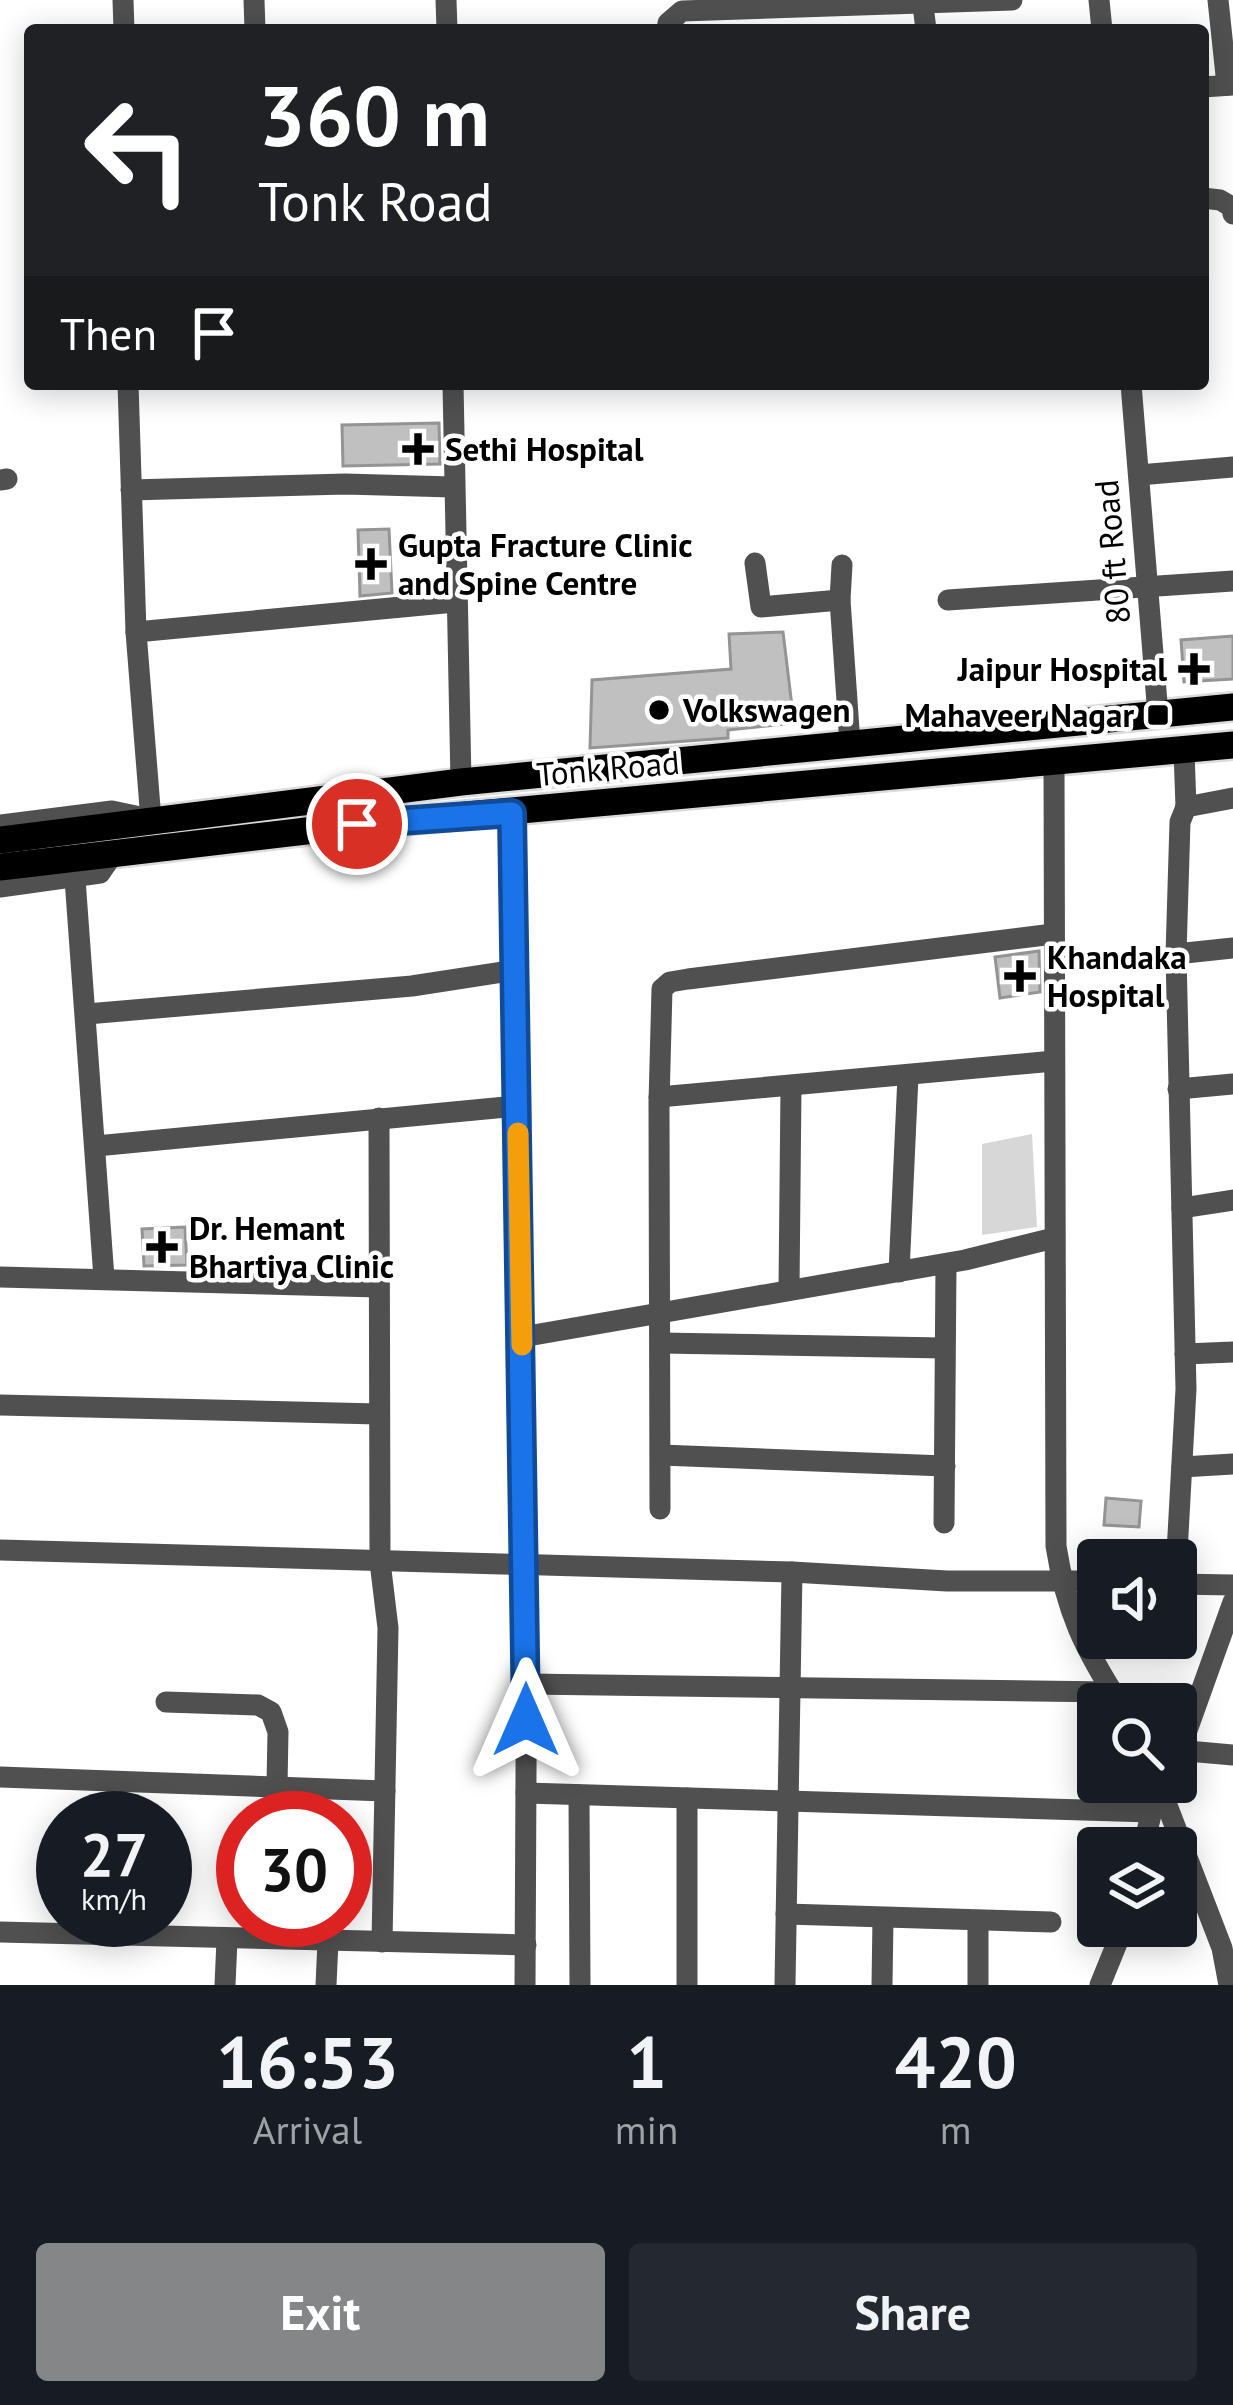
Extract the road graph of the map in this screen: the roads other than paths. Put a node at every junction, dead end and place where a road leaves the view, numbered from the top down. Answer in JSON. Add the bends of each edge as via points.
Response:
{"nodes":[{"id":1,"x":1012,"y":0,"type":"edge"},
{"id":2,"x":1218,"y":0,"type":"edge"},
{"id":3,"x":923,"y":5,"type":"junction"},
{"id":4,"x":668,"y":24,"type":"edge"},
{"id":5,"x":925,"y":24,"type":"edge"},
{"id":6,"x":1230,"y":85,"type":"edge"},
{"id":7,"x":1209,"y":199,"type":"edge"},
{"id":8,"x":1233,"y":214,"type":"edge"},
{"id":9,"x":128,"y":390,"type":"edge"},
{"id":10,"x":453,"y":390,"type":"edge"},
{"id":11,"x":1131,"y":390,"type":"edge"},
{"id":12,"x":1233,"y":467,"type":"edge"},
{"id":13,"x":1138,"y":475,"type":"junction"},
{"id":14,"x":453,"y":487,"type":"junction"},
{"id":15,"x":131,"y":490,"type":"junction"},
{"id":16,"x":755,"y":562,"type":"dead end"},
{"id":17,"x":842,"y":565,"type":"dead end"},
{"id":18,"x":1233,"y":581,"type":"edge"},
{"id":19,"x":1147,"y":587,"type":"junction"},
{"id":20,"x":949,"y":599,"type":"dead end"},
{"id":21,"x":840,"y":600,"type":"junction"},
{"id":22,"x":455,"y":602,"type":"junction"},
{"id":23,"x":136,"y":632,"type":"junction"},
{"id":24,"x":1233,"y":707,"type":"edge"},
{"id":25,"x":1157,"y":715,"type":"junction"},
{"id":26,"x":850,"y":744,"type":"junction"},
{"id":27,"x":1233,"y":745,"type":"edge"},
{"id":28,"x":1184,"y":752,"type":"junction"},
{"id":29,"x":1054,"y":764,"type":"junction"},
{"id":30,"x":461,"y":782,"type":"junction"},
{"id":31,"x":1233,"y":798,"type":"edge"},
{"id":32,"x":1186,"y":808,"type":"junction"},
{"id":33,"x":512,"y":813,"type":"junction"},
{"id":34,"x":151,"y":820,"type":"junction"},
{"id":35,"x":0,"y":825,"type":"edge"},
{"id":36,"x":0,"y":840,"type":"edge"},
{"id":37,"x":103,"y":856,"type":"junction"},
{"id":38,"x":0,"y":867,"type":"edge"},
{"id":39,"x":75,"y":879,"type":"junction"},
{"id":40,"x":0,"y":887,"type":"edge"},
{"id":41,"x":1053,"y":934,"type":"junction"},
{"id":42,"x":1233,"y":948,"type":"edge"},
{"id":43,"x":1176,"y":954,"type":"junction"},
{"id":44,"x":515,"y":970,"type":"junction"},
{"id":45,"x":87,"y":1014,"type":"junction"},
{"id":46,"x":1054,"y":1061,"type":"junction"},
{"id":47,"x":908,"y":1076,"type":"junction"},
{"id":48,"x":1233,"y":1084,"type":"edge"},
{"id":49,"x":791,"y":1086,"type":"junction"},
{"id":50,"x":1178,"y":1089,"type":"junction"},
{"id":51,"x":659,"y":1096,"type":"junction"},
{"id":52,"x":518,"y":1106,"type":"junction"},
{"id":53,"x":379,"y":1118,"type":"junction"},
{"id":54,"x":96,"y":1146,"type":"junction"},
{"id":55,"x":1233,"y":1200,"type":"edge"},
{"id":56,"x":1182,"y":1208,"type":"junction"},
{"id":57,"x":1054,"y":1238,"type":"junction"},
{"id":58,"x":946,"y":1264,"type":"junction"},
{"id":59,"x":899,"y":1272,"type":"junction"},
{"id":60,"x":0,"y":1277,"type":"edge"},
{"id":61,"x":104,"y":1278,"type":"junction"},
{"id":62,"x":378,"y":1287,"type":"junction"},
{"id":63,"x":789,"y":1290,"type":"junction"},
{"id":64,"x":662,"y":1312,"type":"junction"},
{"id":65,"x":522,"y":1336,"type":"junction"},
{"id":66,"x":662,"y":1343,"type":"junction"},
{"id":67,"x":944,"y":1348,"type":"junction"},
{"id":68,"x":1233,"y":1352,"type":"edge"},
{"id":69,"x":1185,"y":1354,"type":"junction"},
{"id":70,"x":0,"y":1405,"type":"edge"},
{"id":71,"x":378,"y":1414,"type":"junction"},
{"id":72,"x":661,"y":1455,"type":"junction"},
{"id":73,"x":1233,"y":1464,"type":"edge"},
{"id":74,"x":945,"y":1466,"type":"junction"},
{"id":75,"x":1183,"y":1467,"type":"junction"},
{"id":76,"x":660,"y":1509,"type":"dead end"},
{"id":77,"x":944,"y":1522,"type":"dead end"},
{"id":78,"x":1178,"y":1539,"type":"edge"},
{"id":79,"x":0,"y":1550,"type":"edge"},
{"id":80,"x":380,"y":1562,"type":"junction"},
{"id":81,"x":527,"y":1566,"type":"junction"},
{"id":82,"x":792,"y":1572,"type":"junction"},
{"id":83,"x":1061,"y":1579,"type":"junction"},
{"id":84,"x":1077,"y":1580,"type":"edge"},
{"id":85,"x":1197,"y":1584,"type":"edge"},
{"id":86,"x":1233,"y":1585,"type":"edge"},
{"id":87,"x":1233,"y":1602,"type":"edge"},
{"id":88,"x":1108,"y":1683,"type":"edge"},
{"id":89,"x":526,"y":1684,"type":"junction"},
{"id":90,"x":791,"y":1685,"type":"junction"},
{"id":91,"x":1077,"y":1696,"type":"edge"},
{"id":92,"x":1197,"y":1699,"type":"edge"},
{"id":93,"x":166,"y":1702,"type":"dead end"},
{"id":94,"x":1197,"y":1752,"type":"edge"},
{"id":95,"x":1233,"y":1755,"type":"edge"},
{"id":96,"x":0,"y":1777,"type":"edge"},
{"id":97,"x":277,"y":1786,"type":"junction"},
{"id":98,"x":385,"y":1791,"type":"junction"},
{"id":99,"x":526,"y":1793,"type":"junction"},
{"id":100,"x":579,"y":1795,"type":"junction"},
{"id":101,"x":687,"y":1798,"type":"junction"},
{"id":102,"x":790,"y":1802,"type":"junction"},
{"id":103,"x":1154,"y":1803,"type":"edge"},
{"id":104,"x":1166,"y":1803,"type":"edge"},
{"id":105,"x":1151,"y":1812,"type":"junction"},
{"id":106,"x":1148,"y":1827,"type":"edge"},
{"id":107,"x":786,"y":1914,"type":"junction"},
{"id":108,"x":883,"y":1918,"type":"junction"},
{"id":109,"x":978,"y":1922,"type":"junction"},
{"id":110,"x":1051,"y":1922,"type":"dead end"},
{"id":111,"x":0,"y":1932,"type":"edge"},
{"id":112,"x":216,"y":1940,"type":"edge"},
{"id":113,"x":372,"y":1942,"type":"edge"},
{"id":114,"x":382,"y":1942,"type":"junction"},
{"id":115,"x":526,"y":1945,"type":"junction"},
{"id":116,"x":226,"y":1947,"type":"edge"},
{"id":117,"x":328,"y":1947,"type":"edge"},
{"id":118,"x":1115,"y":1947,"type":"edge"},
{"id":119,"x":225,"y":1985,"type":"edge"},
{"id":120,"x":326,"y":1985,"type":"edge"},
{"id":121,"x":525,"y":1985,"type":"edge"},
{"id":122,"x":580,"y":1985,"type":"edge"},
{"id":123,"x":687,"y":1985,"type":"edge"},
{"id":124,"x":785,"y":1985,"type":"edge"},
{"id":125,"x":882,"y":1985,"type":"edge"},
{"id":126,"x":978,"y":1985,"type":"edge"},
{"id":127,"x":1100,"y":1985,"type":"edge"},
{"id":128,"x":1229,"y":1985,"type":"edge"}],
"edges":[{"from":1,"to":3,"type":"street"},
{"from":2,"to":6,"type":"street"},
{"from":3,"to":4,"type":"street","via":[[682,11]]},
{"from":3,"to":5,"type":"street"},
{"from":7,"to":8,"type":"street"},
{"from":9,"to":15,"type":"street"},
{"from":10,"to":14,"type":"street"},
{"from":11,"to":13,"type":"street","name":"80 ft Road"},
{"from":12,"to":13,"type":"street"},
{"from":13,"to":19,"type":"street","name":"80 ft Road"},
{"from":14,"to":15,"type":"street"},
{"from":14,"to":22,"type":"street"},
{"from":15,"to":23,"type":"street"},
{"from":16,"to":21,"type":"street","via":[[760,607]]},
{"from":17,"to":21,"type":"street"},
{"from":18,"to":19,"type":"street"},
{"from":19,"to":20,"type":"street"},
{"from":19,"to":25,"type":"street","name":"80 ft Road"},
{"from":21,"to":26,"type":"street"},
{"from":22,"to":23,"type":"street"},
{"from":22,"to":30,"type":"street"},
{"from":23,"to":34,"type":"street"},
{"from":24,"to":25,"type":"main road","name":"Tonk Road"},
{"from":25,"to":26,"type":"main road","name":"Tonk Road"},
{"from":26,"to":30,"type":"main road","name":"Tonk Road"},
{"from":27,"to":28,"type":"main road","name":"Tonk Road"},
{"from":28,"to":29,"type":"main road","name":"Tonk Road"},
{"from":28,"to":32,"type":"street"},
{"from":29,"to":33,"type":"main road","name":"Tonk Road"},
{"from":29,"to":41,"type":"street"},
{"from":30,"to":34,"type":"main road","name":"Tonk Road"},
{"from":31,"to":32,"type":"street"},
{"from":32,"to":43,"type":"street"},
{"from":33,"to":37,"type":"main road","name":"Tonk Road"},
{"from":33,"to":44,"type":"street"},
{"from":34,"to":35,"type":"street","name":"Tonk Road","via":[[112,811]]},
{"from":34,"to":36,"type":"main road"},
{"from":37,"to":38,"type":"main road"},
{"from":37,"to":39,"type":"street","name":"Tonk Road","via":[[100,873]]},
{"from":39,"to":40,"type":"street","name":"Tonk Road"},
{"from":39,"to":45,"type":"street"},
{"from":41,"to":46,"type":"street"},
{"from":41,"to":51,"type":"street","via":[[670,982],[659,1000]]},
{"from":42,"to":43,"type":"street"},
{"from":43,"to":50,"type":"street"},
{"from":44,"to":45,"type":"street"},
{"from":44,"to":52,"type":"street"},
{"from":45,"to":54,"type":"street"},
{"from":46,"to":47,"type":"street"},
{"from":46,"to":57,"type":"street"},
{"from":47,"to":49,"type":"street"},
{"from":47,"to":59,"type":"street"},
{"from":48,"to":50,"type":"street"},
{"from":49,"to":51,"type":"street"},
{"from":49,"to":63,"type":"street"},
{"from":50,"to":56,"type":"street"},
{"from":51,"to":64,"type":"street"},
{"from":52,"to":53,"type":"street"},
{"from":52,"to":65,"type":"street"},
{"from":53,"to":54,"type":"street"},
{"from":53,"to":62,"type":"street"},
{"from":54,"to":61,"type":"street"},
{"from":55,"to":56,"type":"street"},
{"from":56,"to":69,"type":"street"},
{"from":57,"to":58,"type":"street"},
{"from":57,"to":83,"type":"street"},
{"from":58,"to":59,"type":"street"},
{"from":58,"to":67,"type":"street"},
{"from":59,"to":63,"type":"street"},
{"from":60,"to":61,"type":"street"},
{"from":61,"to":62,"type":"street"},
{"from":62,"to":71,"type":"street"},
{"from":63,"to":64,"type":"street"},
{"from":64,"to":65,"type":"street"},
{"from":64,"to":66,"type":"street"},
{"from":65,"to":81,"type":"street"},
{"from":66,"to":67,"type":"street"},
{"from":66,"to":72,"type":"street"},
{"from":67,"to":74,"type":"street"},
{"from":68,"to":69,"type":"street"},
{"from":69,"to":75,"type":"street"},
{"from":70,"to":71,"type":"street"},
{"from":71,"to":80,"type":"street"},
{"from":72,"to":74,"type":"street"},
{"from":72,"to":76,"type":"street"},
{"from":73,"to":75,"type":"street"},
{"from":74,"to":77,"type":"street"},
{"from":75,"to":78,"type":"street"},
{"from":79,"to":80,"type":"street"},
{"from":80,"to":81,"type":"street"},
{"from":80,"to":98,"type":"street","via":[[388,1628]]},
{"from":81,"to":82,"type":"street"},
{"from":81,"to":89,"type":"street"},
{"from":82,"to":83,"type":"street"},
{"from":82,"to":90,"type":"street"},
{"from":83,"to":84,"type":"street"},
{"from":83,"to":88,"type":"street"},
{"from":85,"to":86,"type":"street"},
{"from":87,"to":92,"type":"street"},
{"from":89,"to":90,"type":"street"},
{"from":89,"to":99,"type":"street"},
{"from":90,"to":91,"type":"street"},
{"from":90,"to":102,"type":"street"},
{"from":93,"to":97,"type":"street","via":[[266,1708],[278,1732]]},
{"from":94,"to":95,"type":"street"},
{"from":96,"to":97,"type":"street"},
{"from":97,"to":98,"type":"street"},
{"from":98,"to":114,"type":"street"},
{"from":99,"to":100,"type":"street"},
{"from":99,"to":115,"type":"street"},
{"from":100,"to":101,"type":"street"},
{"from":100,"to":122,"type":"street"},
{"from":101,"to":102,"type":"street"},
{"from":101,"to":123,"type":"street"},
{"from":102,"to":105,"type":"street"},
{"from":102,"to":107,"type":"street"},
{"from":103,"to":105,"type":"street"},
{"from":104,"to":128,"type":"street"},
{"from":105,"to":106,"type":"street"},
{"from":107,"to":108,"type":"street"},
{"from":107,"to":124,"type":"street"},
{"from":108,"to":109,"type":"street"},
{"from":108,"to":125,"type":"street"},
{"from":109,"to":110,"type":"street"},
{"from":109,"to":126,"type":"street"},
{"from":111,"to":112,"type":"street"},
{"from":113,"to":114,"type":"street"},
{"from":114,"to":115,"type":"street"},
{"from":115,"to":121,"type":"street"},
{"from":116,"to":119,"type":"street"},
{"from":117,"to":120,"type":"street"},
{"from":118,"to":127,"type":"street"}]}
